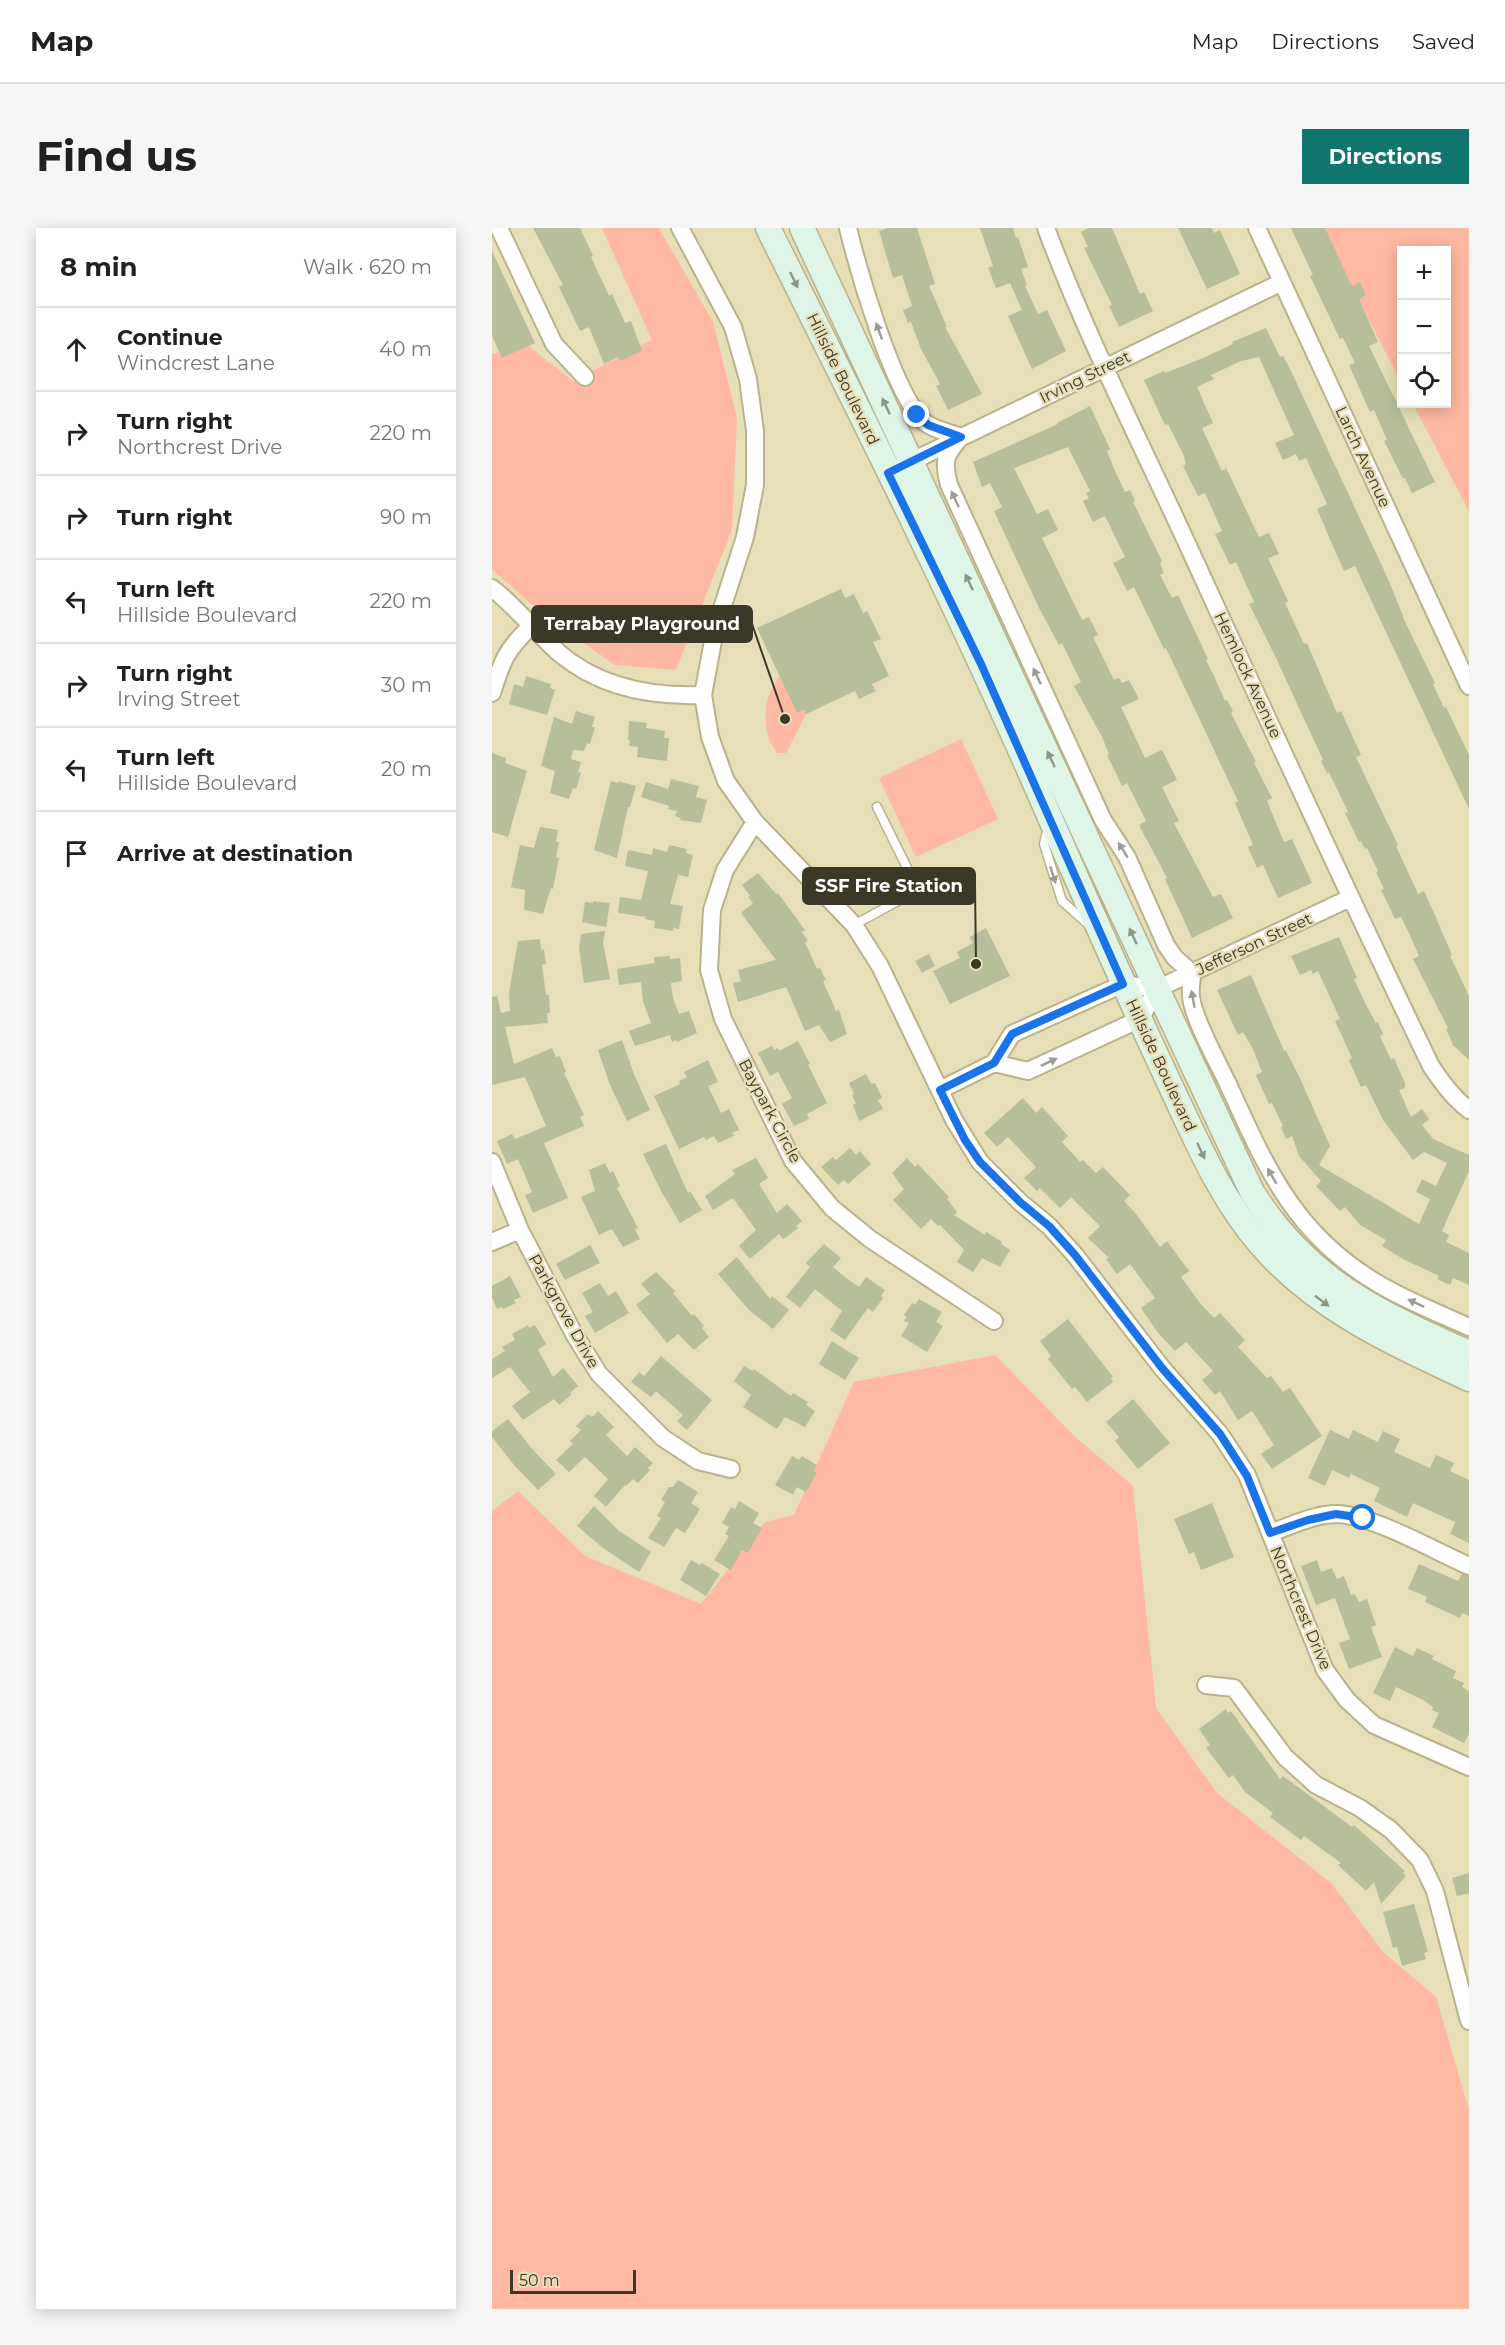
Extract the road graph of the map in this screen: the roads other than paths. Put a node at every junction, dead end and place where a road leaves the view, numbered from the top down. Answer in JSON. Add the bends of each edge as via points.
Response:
{"nodes":[{"id":1,"x":499,"y":228,"type":"edge"},
{"id":2,"x":680,"y":228,"type":"edge"},
{"id":3,"x":768,"y":228,"type":"edge"},
{"id":4,"x":802,"y":228,"type":"edge"},
{"id":5,"x":848,"y":228,"type":"edge"},
{"id":6,"x":1046,"y":228,"type":"edge"},
{"id":7,"x":1257,"y":228,"type":"edge"},
{"id":8,"x":1282,"y":282,"type":"junction"},
{"id":9,"x":1106,"y":368,"type":"junction"},
{"id":10,"x":585,"y":377,"type":"dead end"},
{"id":11,"x":961,"y":437,"type":"junction"},
{"id":12,"x":912,"y":461,"type":"junction"},
{"id":13,"x":888,"y":473,"type":"junction"},
{"id":14,"x":492,"y":588,"type":"edge"},
{"id":15,"x":531,"y":626,"type":"junction"},
{"id":16,"x":1469,"y":686,"type":"edge"},
{"id":17,"x":492,"y":693,"type":"edge"},
{"id":18,"x":703,"y":695,"type":"junction"},
{"id":19,"x":877,"y":807,"type":"dead end"},
{"id":20,"x":755,"y":822,"type":"junction"},
{"id":21,"x":1350,"y":898,"type":"junction"},
{"id":22,"x":854,"y":926,"type":"junction"},
{"id":23,"x":1192,"y":973,"type":"junction"},
{"id":24,"x":1123,"y":984,"type":"junction"},
{"id":25,"x":1157,"y":989,"type":"junction"},
{"id":26,"x":1140,"y":1019,"type":"junction"},
{"id":27,"x":994,"y":1063,"type":"junction"},
{"id":28,"x":940,"y":1090,"type":"junction"},
{"id":29,"x":1469,"y":1110,"type":"edge"},
{"id":30,"x":492,"y":1162,"type":"edge"},
{"id":31,"x":520,"y":1230,"type":"junction"},
{"id":32,"x":492,"y":1242,"type":"edge"},
{"id":33,"x":994,"y":1321,"type":"dead end"},
{"id":34,"x":1469,"y":1327,"type":"edge"},
{"id":35,"x":1469,"y":1353,"type":"edge"},
{"id":36,"x":1469,"y":1379,"type":"edge"},
{"id":37,"x":731,"y":1469,"type":"dead end"},
{"id":38,"x":1270,"y":1533,"type":"junction"},
{"id":39,"x":1469,"y":1566,"type":"edge"},
{"id":40,"x":1206,"y":1685,"type":"dead end"},
{"id":41,"x":1469,"y":1767,"type":"edge"},
{"id":42,"x":1466,"y":1992,"type":"edge"},
{"id":43,"x":1469,"y":2021,"type":"edge"}],
"edges":[{"from":1,"to":10,"type":"street","via":[[554,344]]},
{"from":2,"to":18,"type":"street","name":"Northcrest Drive","via":[[733,327],[748,379],[755,431],[755,485],[745,537],[715,630]]},
{"from":3,"to":13,"type":"main road","name":"Hillside Boulevard","one_way":true},
{"from":12,"to":4,"type":"main road","name":"Hillside Boulevard","one_way":true},
{"from":11,"to":5,"type":"street","one_way":true,"via":[[928,425],[908,401],[866,293]]},
{"from":6,"to":9,"type":"street","name":"Hemlock Avenue"},
{"from":7,"to":8,"type":"street","name":"Larch Avenue"},
{"from":8,"to":9,"type":"street","name":"Irving Street"},
{"from":8,"to":16,"type":"street","name":"Larch Avenue"},
{"from":9,"to":11,"type":"street","name":"Irving Street"},
{"from":9,"to":21,"type":"street","name":"Hemlock Avenue"},
{"from":11,"to":12,"type":"street","name":"Irving Street"},
{"from":23,"to":11,"type":"street","one_way":true,"via":[[1166,945],[1127,857],[1103,820],[949,485],[945,457]]},
{"from":12,"to":13,"type":"street","name":"Irving Street"},
{"from":25,"to":12,"type":"main road","name":"Hillside Boulevard","one_way":true},
{"from":13,"to":24,"type":"main road","name":"Hillside Boulevard","one_way":true,"via":[[981,664]]},
{"from":14,"to":15,"type":"street"},
{"from":15,"to":17,"type":"street","via":[[511,645]]},
{"from":15,"to":18,"type":"street","via":[[561,655],[593,675],[631,690],[671,696]]},
{"from":18,"to":20,"type":"street","name":"Northcrest Drive","via":[[710,737],[726,781]]},
{"from":19,"to":22,"type":"lane","via":[[918,890]]},
{"from":20,"to":22,"type":"street","name":"Northcrest Drive"},
{"from":20,"to":33,"type":"street","name":"Baypark Circle","via":[[725,870],[712,910],[709,970],[723,1019],[793,1161],[832,1208],[870,1239]]},
{"from":21,"to":23,"type":"street","name":"Jefferson Street"},
{"from":21,"to":29,"type":"street","name":"Hemlock Avenue","via":[[1431,1066],[1444,1086]]},
{"from":22,"to":28,"type":"street","name":"Northcrest Drive","via":[[880,966]]},
{"from":23,"to":25,"type":"street","name":"Jefferson Street"},
{"from":34,"to":23,"type":"street","one_way":true,"via":[[1364,1275],[1328,1247],[1298,1215],[1264,1161],[1200,1023],[1190,997]]},
{"from":24,"to":25,"type":"street"},
{"from":24,"to":26,"type":"main road","name":"Hillside Boulevard"},
{"from":24,"to":27,"type":"street","via":[[1012,1034]]},
{"from":25,"to":26,"type":"street"},
{"from":25,"to":35,"type":"main road","name":"Hillside Boulevard","via":[[1252,1192],[1285,1237],[1311,1264],[1355,1297]]},
{"from":27,"to":26,"type":"street","one_way":true,"via":[[1028,1071]]},
{"from":26,"to":36,"type":"main road","name":"Hillside Boulevard","one_way":true,"via":[[1220,1187],[1239,1218],[1274,1260],[1316,1297],[1353,1322]]},
{"from":27,"to":28,"type":"street"},
{"from":28,"to":38,"type":"street","name":"Northcrest Drive","via":[[980,1162],[1069,1248],[1162,1368],[1220,1434],[1247,1476]]},
{"from":30,"to":31,"type":"street","name":"Parkgrove Drive"},
{"from":31,"to":32,"type":"street"},
{"from":31,"to":37,"type":"street","name":"Parkgrove Drive","via":[[599,1374],[663,1438],[698,1461]]},
{"from":38,"to":39,"type":"street","via":[[1336,1514],[1363,1518]]},
{"from":38,"to":41,"type":"street","name":"Northcrest Drive","via":[[1325,1670],[1347,1700],[1374,1725]]},
{"from":40,"to":42,"type":"street","via":[[1234,1688],[1285,1757],[1316,1785],[1391,1830],[1420,1860],[1435,1891]]},
{"from":42,"to":43,"type":"street"}]}
